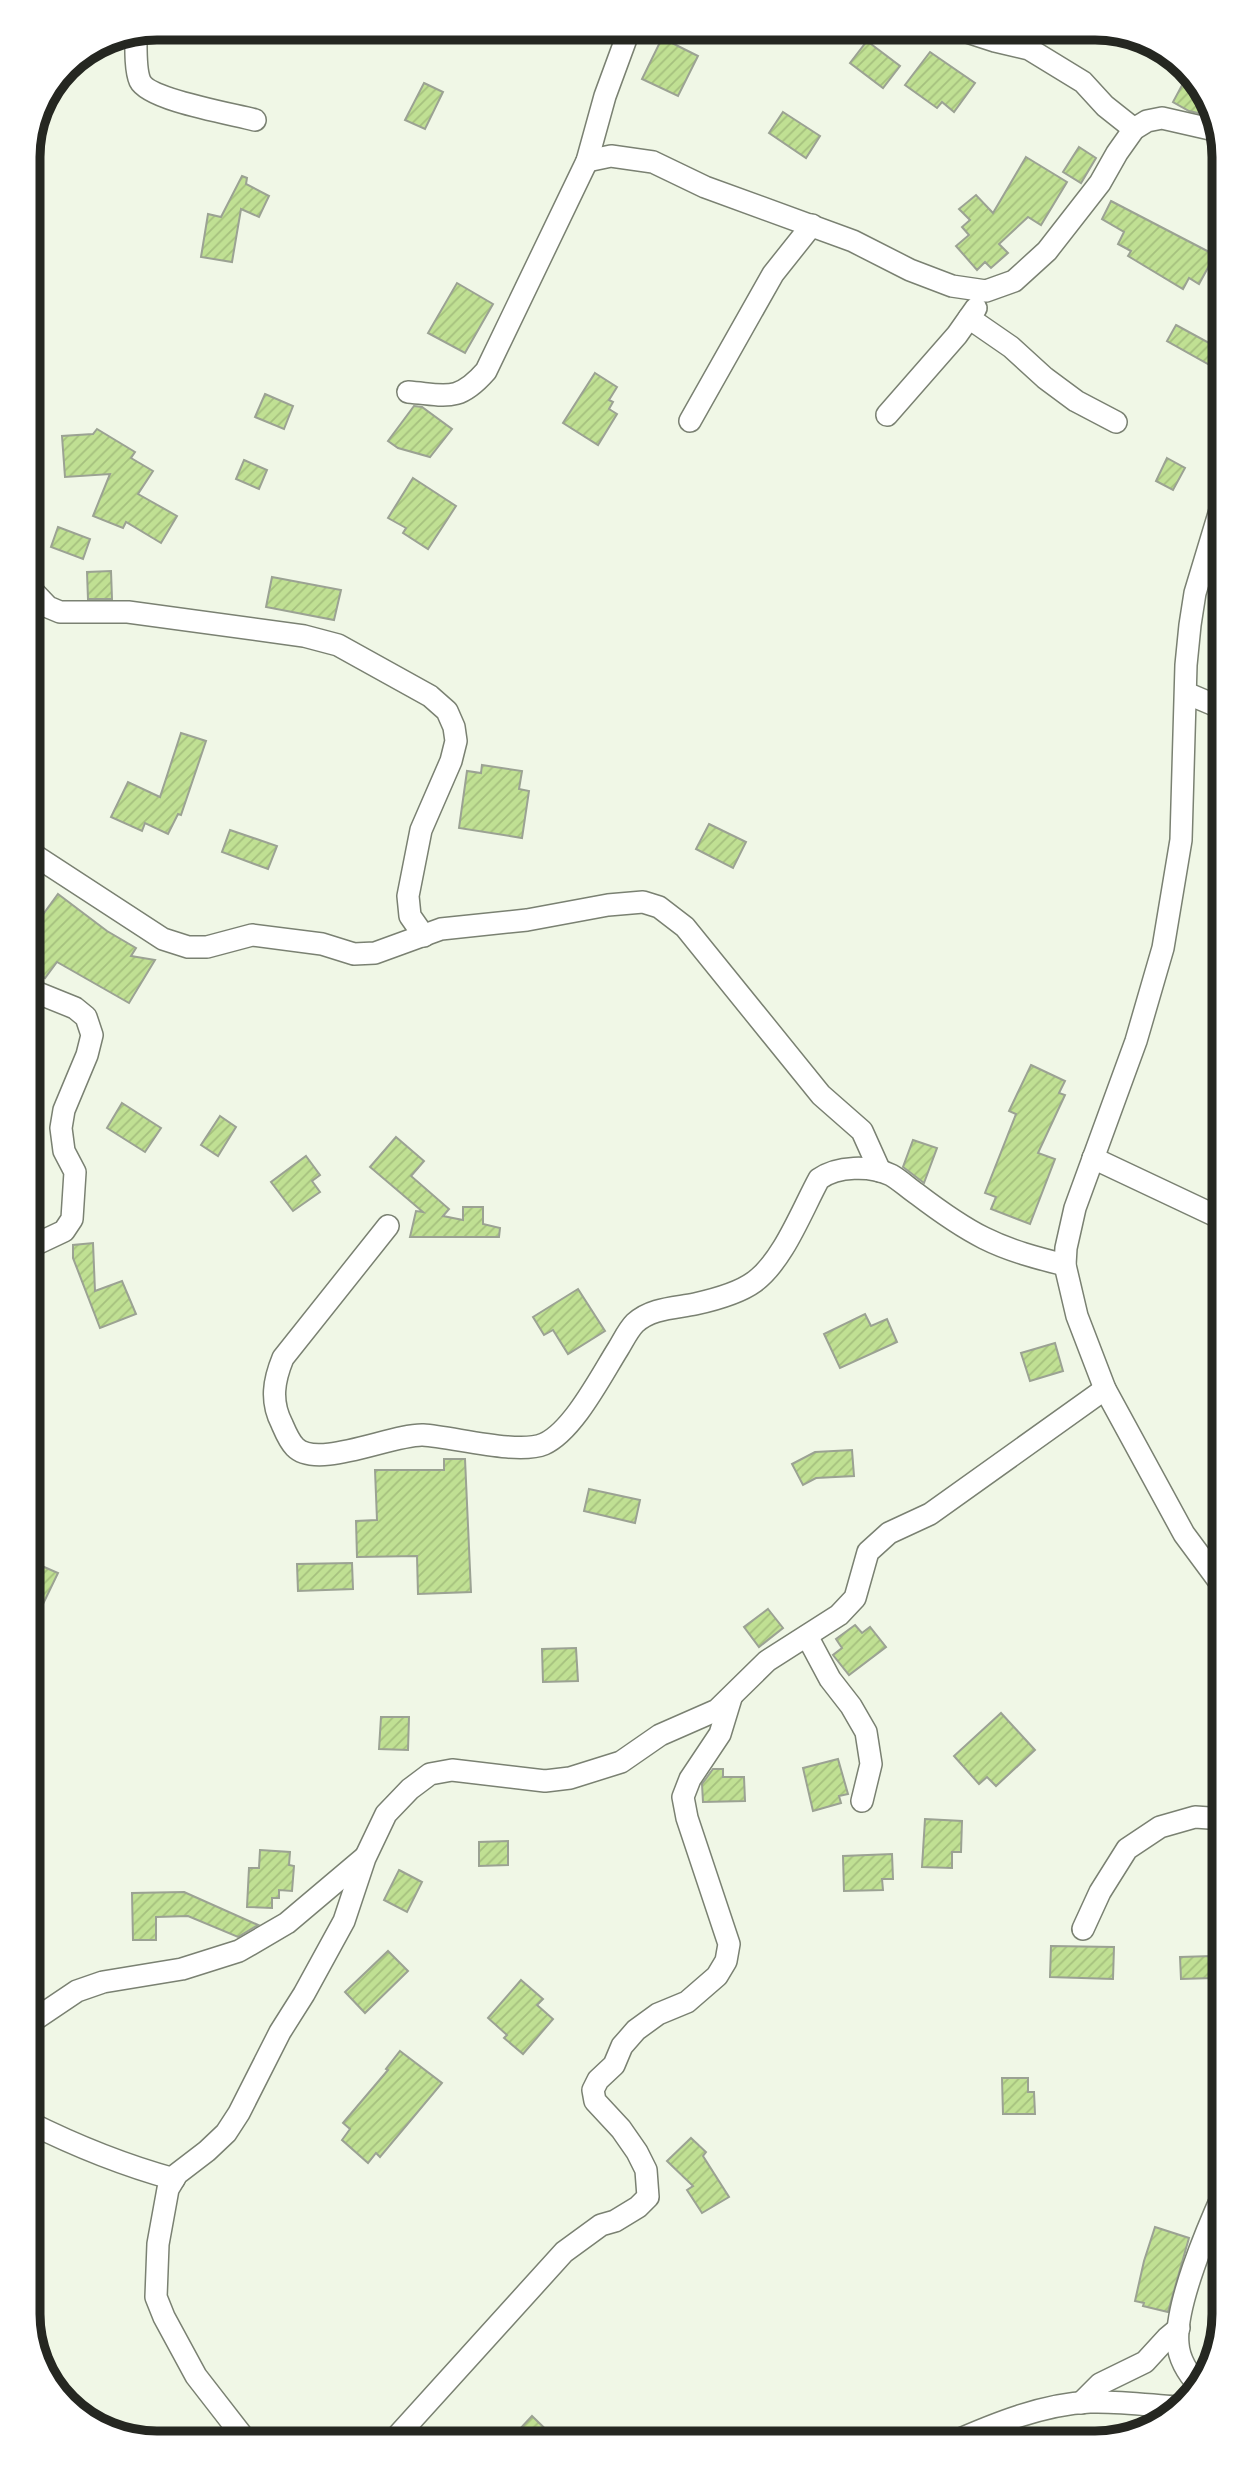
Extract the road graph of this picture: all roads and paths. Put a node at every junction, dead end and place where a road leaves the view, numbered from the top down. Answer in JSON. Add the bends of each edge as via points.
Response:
{"nodes":[{"id":1,"x":625,"y":40,"type":"edge"},
{"id":2,"x":995,"y":41,"type":"edge"},
{"id":3,"x":137,"y":43,"type":"edge"},
{"id":4,"x":256,"y":120,"type":"dead end"},
{"id":5,"x":1207,"y":128,"type":"edge"},
{"id":6,"x":1134,"y":129,"type":"junction"},
{"id":7,"x":587,"y":161,"type":"junction"},
{"id":8,"x":812,"y":225,"type":"junction"},
{"id":9,"x":986,"y":291,"type":"junction"},
{"id":10,"x":969,"y":318,"type":"junction"},
{"id":11,"x":408,"y":392,"type":"dead end"},
{"id":12,"x":887,"y":415,"type":"dead end"},
{"id":13,"x":690,"y":421,"type":"dead end"},
{"id":14,"x":1116,"y":422,"type":"dead end"},
{"id":15,"x":1212,"y":537,"type":"edge"},
{"id":16,"x":41,"y":599,"type":"edge"},
{"id":17,"x":1186,"y":693,"type":"junction"},
{"id":18,"x":1212,"y":704,"type":"edge"},
{"id":19,"x":41,"y":859,"type":"edge"},
{"id":20,"x":424,"y":936,"type":"junction"},
{"id":21,"x":41,"y":994,"type":"edge"},
{"id":22,"x":1093,"y":1158,"type":"junction"},
{"id":23,"x":880,"y":1171,"type":"junction"},
{"id":24,"x":1212,"y":1214,"type":"edge"},
{"id":25,"x":388,"y":1226,"type":"dead end"},
{"id":26,"x":40,"y":1242,"type":"edge"},
{"id":27,"x":1065,"y":1265,"type":"junction"},
{"id":28,"x":1105,"y":1390,"type":"junction"},
{"id":29,"x":1212,"y":1572,"type":"edge"},
{"id":30,"x":807,"y":1636,"type":"junction"},
{"id":31,"x":732,"y":1698,"type":"junction"},
{"id":32,"x":862,"y":1801,"type":"dead end"},
{"id":33,"x":1212,"y":1818,"type":"edge"},
{"id":34,"x":365,"y":1858,"type":"junction"},
{"id":35,"x":1083,"y":1929,"type":"dead end"},
{"id":36,"x":40,"y":2016,"type":"edge"},
{"id":37,"x":40,"y":2128,"type":"edge"},
{"id":38,"x":174,"y":2179,"type":"junction"},
{"id":39,"x":1212,"y":2218,"type":"edge"},
{"id":40,"x":1180,"y":2329,"type":"junction"},
{"id":41,"x":1193,"y":2377,"type":"edge"},
{"id":42,"x":1081,"y":2403,"type":"junction"},
{"id":43,"x":1166,"y":2407,"type":"edge"},
{"id":44,"x":238,"y":2430,"type":"edge"},
{"id":45,"x":403,"y":2430,"type":"edge"},
{"id":46,"x":982,"y":2431,"type":"edge"}],
"edges":[{"from":1,"to":7,"type":"street"},
{"from":2,"to":6,"type":"street","via":[[1039,54],[1083,82]]},
{"from":3,"to":4,"type":"street","via":[[140,80],[149,91]]},
{"from":5,"to":6,"type":"street","via":[[1162,118]]},
{"from":6,"to":9,"type":"street","via":[[1100,183],[1047,251],[1014,281]]},
{"from":7,"to":8,"type":"street","via":[[611,156],[653,162],[705,187]]},
{"from":7,"to":11,"type":"street","via":[[485,371],[472,387],[456,395]]},
{"from":8,"to":9,"type":"street","via":[[920,274],[952,286]]},
{"from":8,"to":13,"type":"street","via":[[773,274]]},
{"from":9,"to":10,"type":"street"},
{"from":10,"to":12,"type":"street"},
{"from":10,"to":14,"type":"street","via":[[1076,401]]},
{"from":15,"to":17,"type":"street","via":[[1195,593]]},
{"from":16,"to":20,"type":"street","via":[[60,612],[128,612],[304,636],[338,645],[430,696],[447,711],[456,741],[421,830],[408,896],[410,916]]},
{"from":17,"to":18,"type":"street"},
{"from":17,"to":22,"type":"street","via":[[1181,840],[1163,948],[1136,1041]]},
{"from":19,"to":20,"type":"street","via":[[163,939],[188,947],[253,935],[322,944],[354,954],[375,953]]},
{"from":20,"to":23,"type":"street","via":[[441,929],[608,905],[643,902],[659,908],[685,927],[821,1095],[862,1131]]},
{"from":21,"to":26,"type":"street","via":[[75,1008],[86,1017],[92,1035],[61,1128],[64,1151],[75,1172],[72,1219],[64,1231]]},
{"from":22,"to":24,"type":"street"},
{"from":22,"to":27,"type":"street","via":[[1072,1218]]},
{"from":23,"to":25,"type":"street","via":[[855,1168],[819,1179],[779,1252],[753,1283],[706,1302],[647,1314],[635,1323],[587,1399],[558,1435],[542,1445],[519,1449],[419,1435],[310,1455],[295,1447],[280,1420],[274,1404],[275,1379],[283,1358]]},
{"from":23,"to":27,"type":"street","via":[[983,1238]]},
{"from":27,"to":28,"type":"street","via":[[1077,1316]]},
{"from":28,"to":29,"type":"street","via":[[1184,1534]]},
{"from":28,"to":30,"type":"street","via":[[930,1514],[889,1533],[872,1547],[855,1598]]},
{"from":30,"to":31,"type":"street","via":[[767,1661]]},
{"from":30,"to":32,"type":"street","via":[[866,1732],[871,1764]]},
{"from":31,"to":34,"type":"street","via":[[717,1710],[660,1735],[621,1762],[570,1778],[545,1781],[452,1770],[430,1774],[386,1814]]},
{"from":31,"to":45,"type":"street","via":[[720,1734],[690,1779],[684,1797],[729,1944],[726,1962],[687,2002],[636,2029],[593,2090],[595,2101],[637,2152],[646,2170],[648,2197],[564,2252]]},
{"from":33,"to":35,"type":"street","via":[[1195,1817],[1160,1827],[1127,1849]]},
{"from":34,"to":36,"type":"street","via":[[287,1923],[239,1951],[182,1969],[103,1982],[78,1991]]},
{"from":34,"to":38,"type":"street","via":[[344,1921],[239,2113],[226,2133]]},
{"from":37,"to":38,"type":"street","via":[[130,2167]]},
{"from":38,"to":44,"type":"street","via":[[158,2245],[156,2297],[196,2376]]},
{"from":39,"to":40,"type":"street","via":[[1183,2304]]},
{"from":40,"to":41,"type":"street","via":[[1178,2345]]},
{"from":40,"to":42,"type":"street","via":[[1145,2362],[1100,2385]]},
{"from":42,"to":43,"type":"street"},
{"from":42,"to":46,"type":"street","via":[[1055,2406]]}]}
